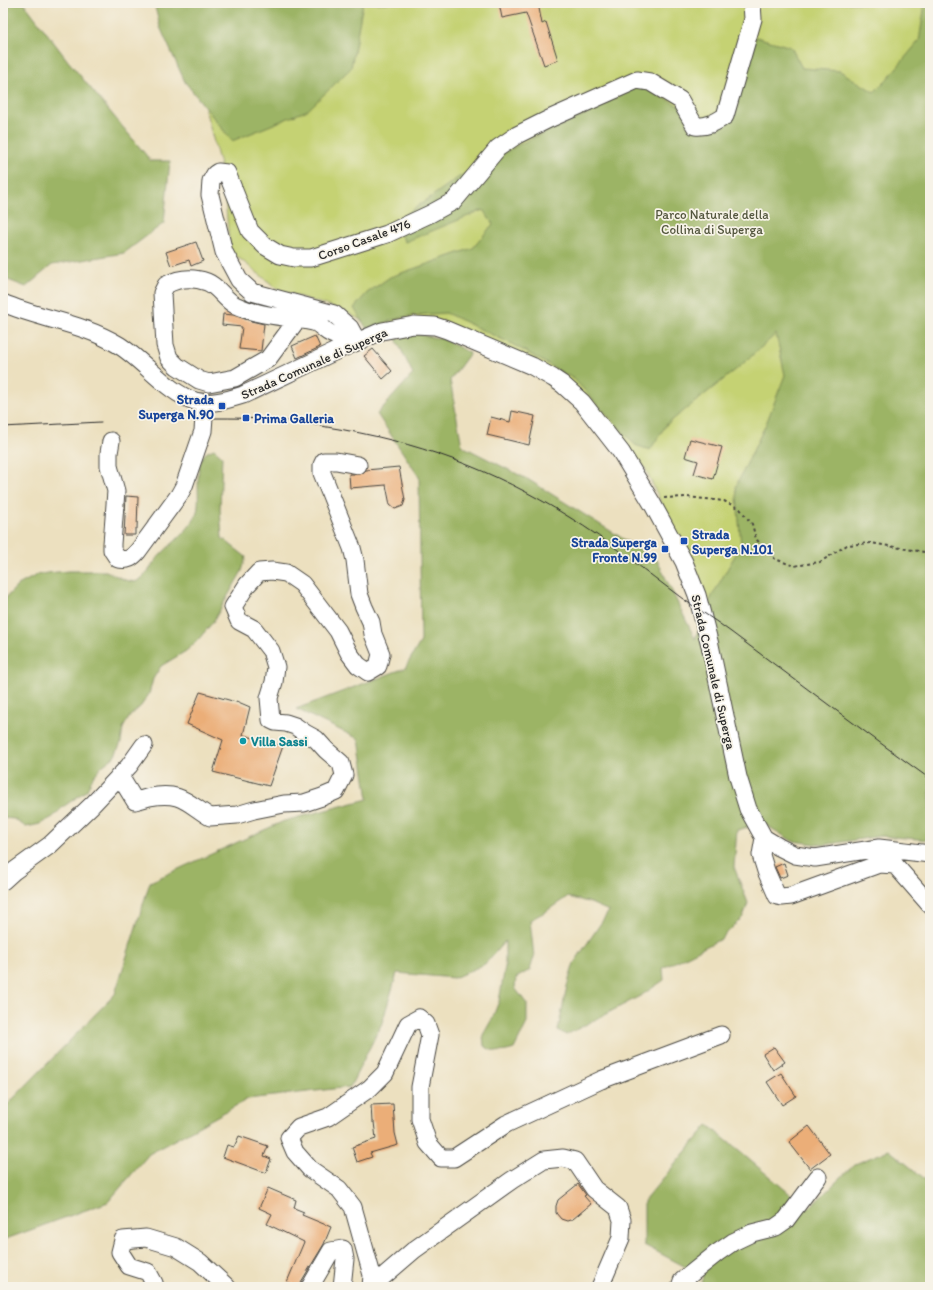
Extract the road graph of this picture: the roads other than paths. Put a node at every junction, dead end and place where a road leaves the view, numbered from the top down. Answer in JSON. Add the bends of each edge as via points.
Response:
{"nodes":[{"id":1,"x":752,"y":3,"type":"edge"},
{"id":2,"x":3,"y":303,"type":"edge"},
{"id":3,"x":297,"y":320,"type":"junction"},
{"id":4,"x":357,"y":341,"type":"junction"},
{"id":5,"x":205,"y":403,"type":"junction"},
{"id":6,"x":111,"y":441,"type":"dead end"},
{"id":7,"x":358,"y":466,"type":"dead end"},
{"id":8,"x":144,"y":745,"type":"dead end"},
{"id":9,"x":118,"y":777,"type":"junction"},
{"id":10,"x":764,"y":838,"type":"junction"},
{"id":11,"x":930,"y":854,"type":"edge"},
{"id":12,"x":3,"y":881,"type":"edge"},
{"id":13,"x":930,"y":905,"type":"edge"},
{"id":14,"x":721,"y":1035,"type":"dead end"},
{"id":15,"x":818,"y":1177,"type":"dead end"},
{"id":16,"x":150,"y":1287,"type":"edge"},
{"id":17,"x":227,"y":1287,"type":"edge"},
{"id":18,"x":310,"y":1287,"type":"edge"},
{"id":19,"x":342,"y":1287,"type":"edge"},
{"id":20,"x":371,"y":1287,"type":"edge"},
{"id":21,"x":600,"y":1287,"type":"edge"},
{"id":22,"x":680,"y":1287,"type":"edge"}],
"edges":[{"from":1,"to":4,"type":"street","name":"Corso Casale 476","via":[[753,19],[725,116],[716,122],[704,127],[695,126],[680,100],[650,82],[636,80],[549,118],[517,135],[498,148],[454,201],[387,234],[311,258],[280,255],[265,246],[250,231],[227,173],[215,174],[211,181],[210,195],[224,252],[239,280],[252,292],[334,314],[350,328]]},
{"from":2,"to":5,"type":"street","name":"Strada Comunale di Superga","via":[[87,329],[128,351],[181,394]]},
{"from":3,"to":3,"type":"street","via":[[268,359],[235,378],[209,383],[187,374],[168,358],[162,293],[166,285],[175,280],[195,279],[209,282],[234,305],[264,315]]},
{"from":3,"to":4,"type":"street","via":[[315,322],[338,338]]},
{"from":4,"to":5,"type":"street","name":"Strada Comunale di Superga","via":[[230,400]]},
{"from":4,"to":10,"type":"street","name":"Strada Comunale di Superga","via":[[390,328],[435,326],[525,363],[562,384],[582,402],[621,452],[684,562],[697,596],[710,645],[738,777],[748,810]]},
{"from":5,"to":6,"type":"street","via":[[203,431],[184,486],[138,551],[128,560],[118,559],[112,550],[116,492],[109,466]]},
{"from":7,"to":9,"type":"street","via":[[324,461],[322,472],[352,548],[359,594],[381,654],[378,666],[368,672],[358,665],[338,631],[313,597],[302,584],[286,573],[260,572],[247,585],[233,607],[239,621],[254,629],[271,651],[276,667],[269,698],[271,720],[296,726],[316,739],[341,763],[344,775],[336,791],[304,803],[284,804],[237,815],[210,818],[178,796],[149,797],[135,801]]},
{"from":8,"to":9,"type":"street"},
{"from":9,"to":12,"type":"street","via":[[50,844]]},
{"from":10,"to":11,"type":"street","name":"Strada Comunale di Superga","via":[[778,847],[815,858],[879,848]]},
{"from":10,"to":13,"type":"street","via":[[761,854],[777,896],[791,896],[879,864],[886,864],[895,865]]},
{"from":14,"to":20,"type":"street","via":[[601,1080],[506,1124],[454,1158],[441,1158],[428,1144],[420,1119],[420,1087],[430,1035],[426,1024],[419,1018],[408,1024],[385,1073],[370,1088],[328,1117],[299,1127],[289,1138],[295,1152],[310,1168],[339,1189],[353,1207],[372,1275]]},
{"from":15,"to":22,"type":"street","via":[[786,1220],[733,1242],[682,1281]]},
{"from":16,"to":17,"type":"street","via":[[154,1283],[148,1272],[129,1266],[120,1252],[123,1240],[146,1238],[176,1247],[200,1262]]},
{"from":18,"to":19,"type":"street","via":[[331,1251],[343,1249],[345,1259]]},
{"from":20,"to":21,"type":"street","via":[[414,1250],[512,1180],[544,1160],[563,1158],[574,1161],[594,1189],[618,1208],[622,1220],[621,1238]]}]}
